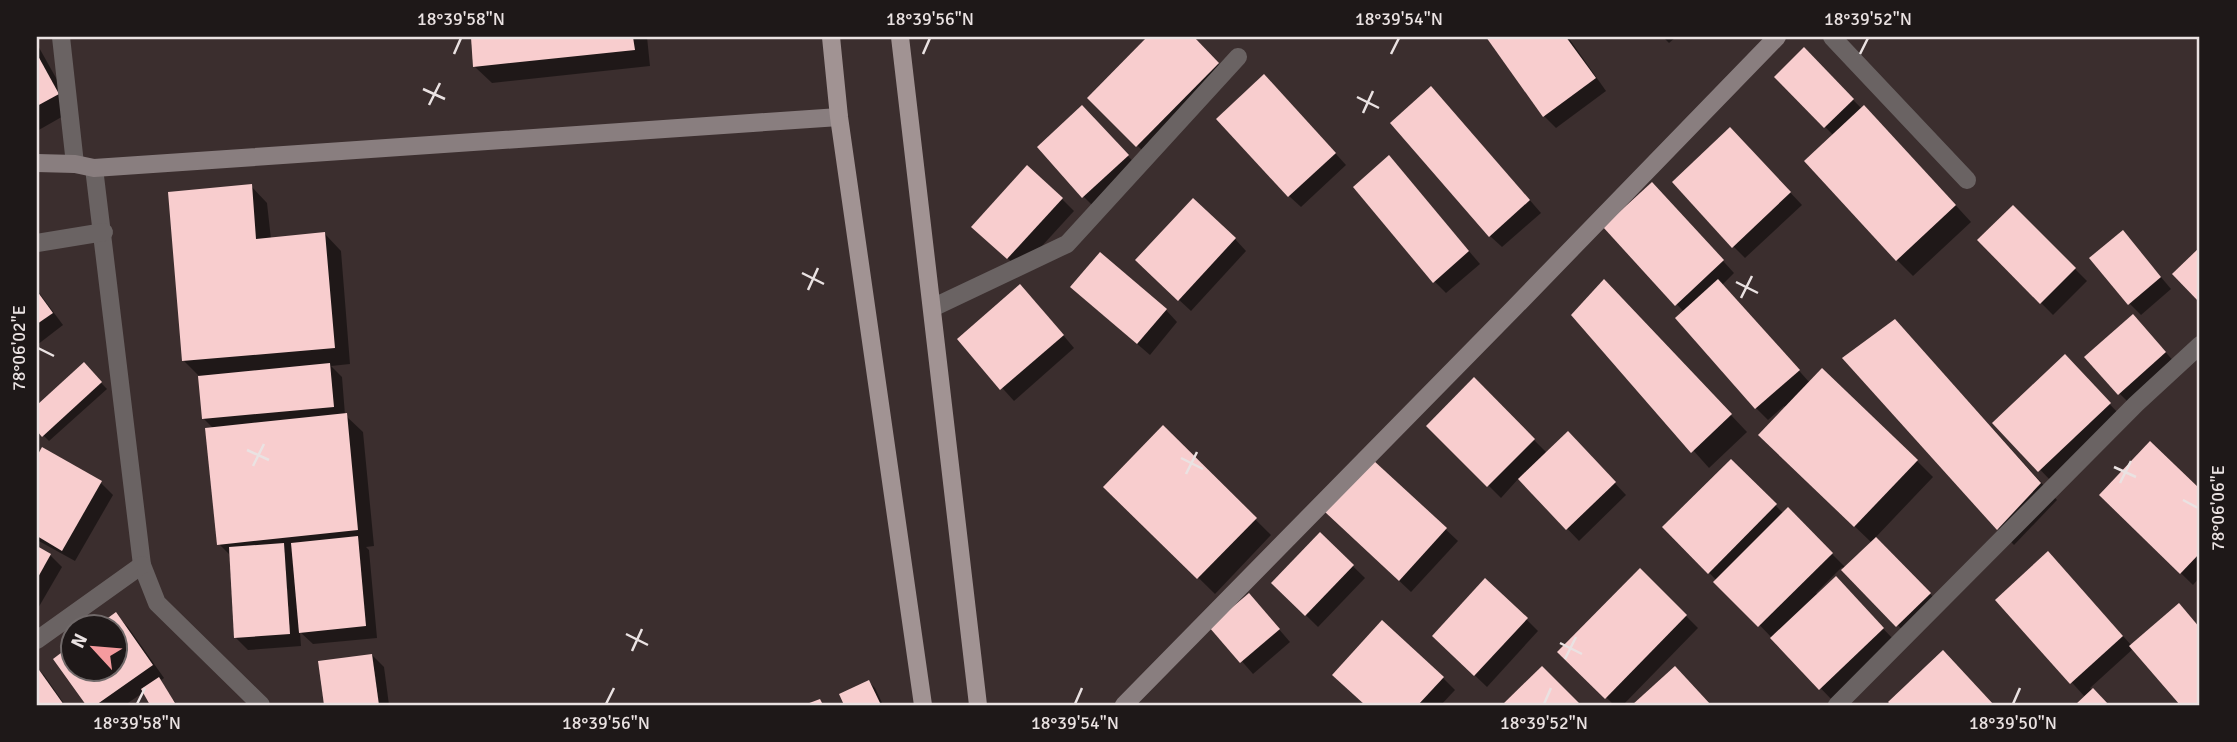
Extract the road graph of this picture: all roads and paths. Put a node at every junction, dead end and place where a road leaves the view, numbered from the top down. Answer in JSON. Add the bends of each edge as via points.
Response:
{"nodes":[{"id":1,"x":61,"y":37,"type":"edge"},
{"id":2,"x":831,"y":37,"type":"edge"},
{"id":3,"x":900,"y":37,"type":"edge"},
{"id":4,"x":1777,"y":37,"type":"edge"},
{"id":5,"x":1832,"y":37,"type":"edge"},
{"id":6,"x":1238,"y":57,"type":"dead end"},
{"id":7,"x":839,"y":117,"type":"junction"},
{"id":8,"x":37,"y":163,"type":"edge"},
{"id":9,"x":75,"y":164,"type":"junction"},
{"id":10,"x":94,"y":168,"type":"junction"},
{"id":11,"x":1967,"y":180,"type":"dead end"},
{"id":12,"x":104,"y":232,"type":"junction"},
{"id":13,"x":37,"y":243,"type":"edge"},
{"id":14,"x":932,"y":308,"type":"junction"},
{"id":15,"x":2200,"y":345,"type":"edge"},
{"id":16,"x":142,"y":565,"type":"junction"},
{"id":17,"x":37,"y":640,"type":"edge"},
{"id":18,"x":261,"y":705,"type":"edge"},
{"id":19,"x":923,"y":705,"type":"edge"},
{"id":20,"x":978,"y":705,"type":"edge"},
{"id":21,"x":1124,"y":705,"type":"edge"},
{"id":22,"x":1837,"y":705,"type":"edge"}],
"edges":[{"from":1,"to":9,"type":"street"},
{"from":2,"to":7,"type":"main road"},
{"from":3,"to":14,"type":"main road"},
{"from":4,"to":21,"type":"street"},
{"from":5,"to":11,"type":"street"},
{"from":6,"to":14,"type":"street","via":[[1067,244]]},
{"from":7,"to":10,"type":"street"},
{"from":7,"to":19,"type":"main road"},
{"from":8,"to":9,"type":"street"},
{"from":9,"to":10,"type":"street"},
{"from":10,"to":12,"type":"street"},
{"from":12,"to":13,"type":"street"},
{"from":12,"to":16,"type":"street"},
{"from":14,"to":20,"type":"main road"},
{"from":15,"to":22,"type":"street"},
{"from":16,"to":17,"type":"street"},
{"from":16,"to":18,"type":"street","via":[[156,603]]}]}
